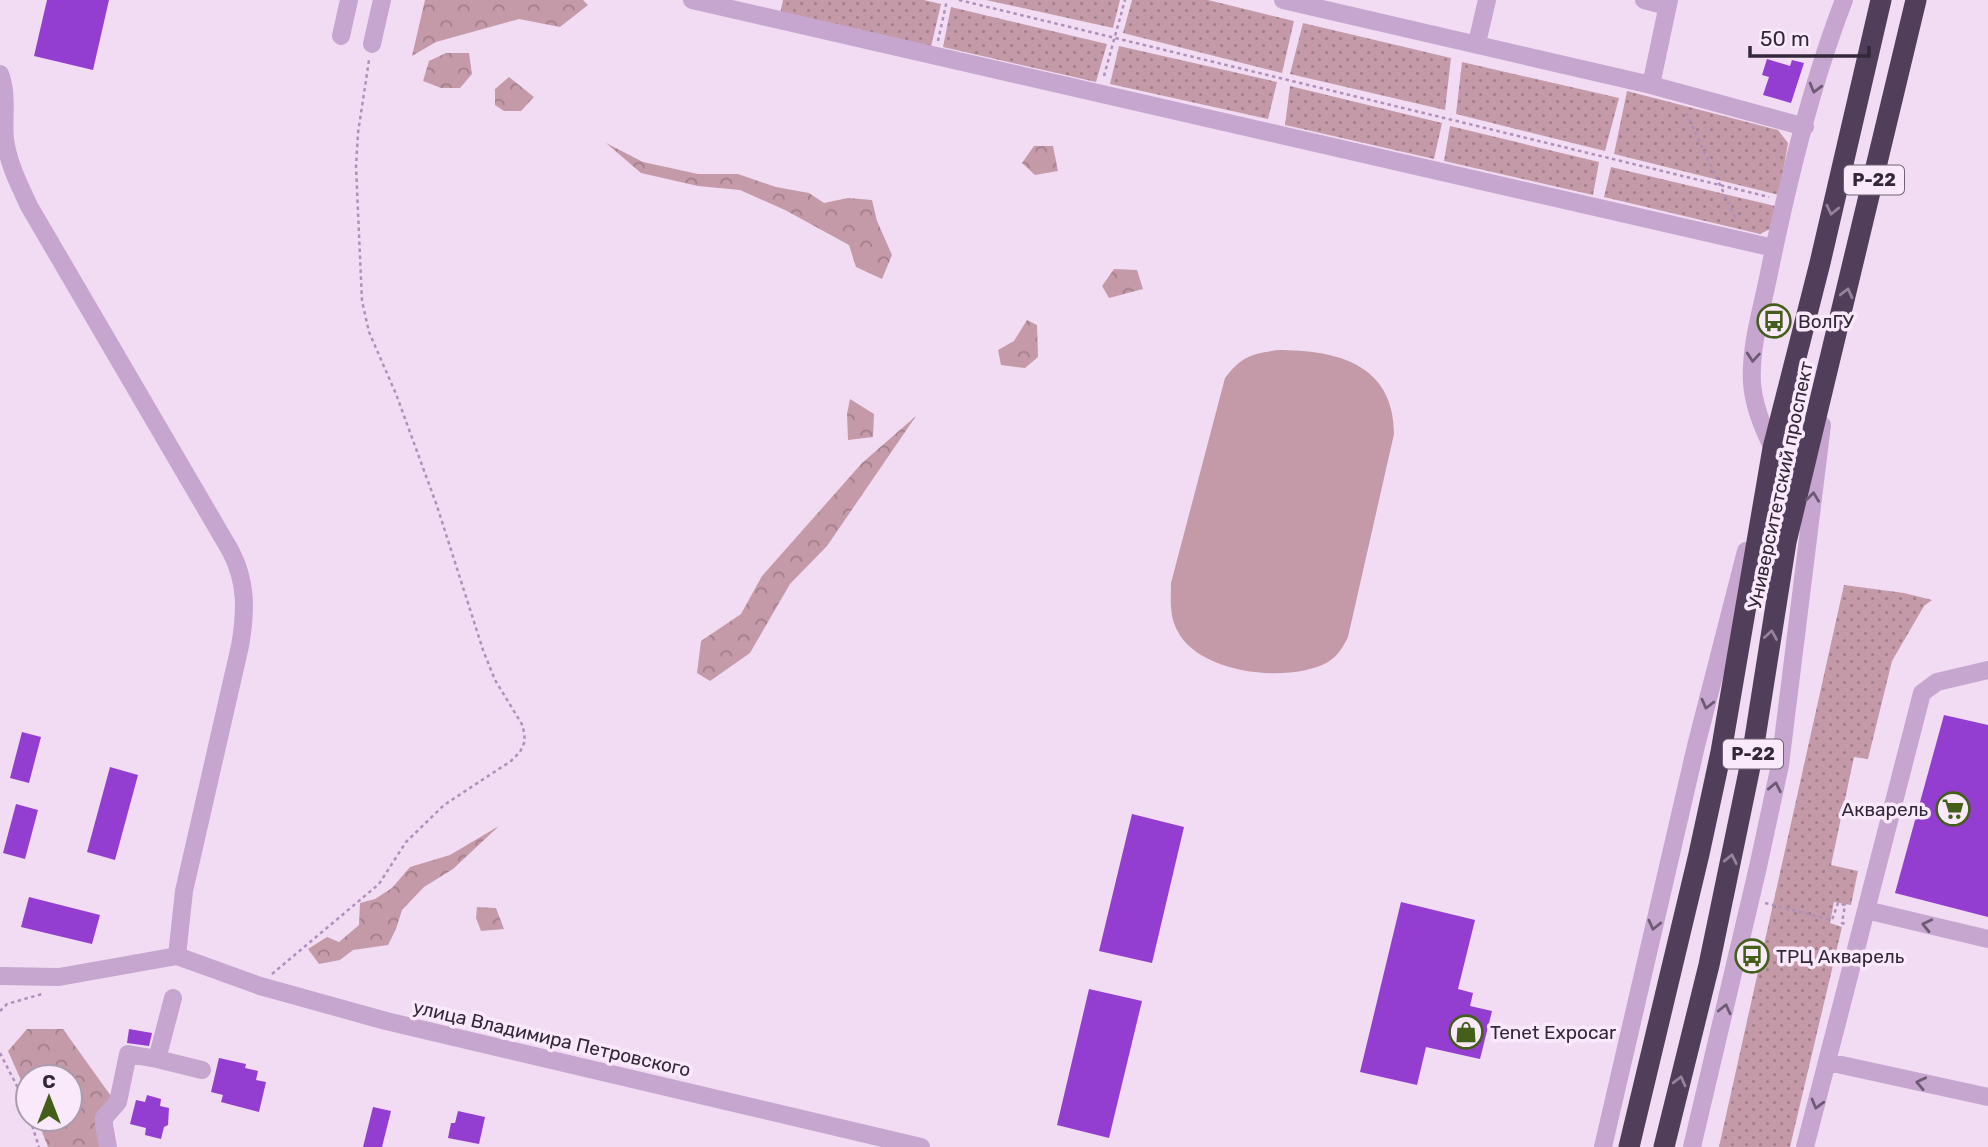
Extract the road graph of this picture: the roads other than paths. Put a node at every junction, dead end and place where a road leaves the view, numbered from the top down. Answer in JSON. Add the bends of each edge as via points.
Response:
{"nodes":[{"id":1,"x":349,"y":0,"type":"edge"},
{"id":2,"x":382,"y":0,"type":"edge"},
{"id":3,"x":692,"y":0,"type":"edge"},
{"id":4,"x":1283,"y":0,"type":"edge"},
{"id":5,"x":1487,"y":0,"type":"edge"},
{"id":6,"x":1644,"y":0,"type":"edge"},
{"id":7,"x":1844,"y":0,"type":"edge"},
{"id":8,"x":1881,"y":0,"type":"edge"},
{"id":9,"x":1916,"y":0,"type":"edge"},
{"id":10,"x":1668,"y":3,"type":"edge"},
{"id":11,"x":341,"y":36,"type":"dead end"},
{"id":12,"x":1477,"y":43,"type":"junction"},
{"id":13,"x":372,"y":44,"type":"road end"},
{"id":14,"x":0,"y":74,"type":"edge"},
{"id":15,"x":1651,"y":85,"type":"junction"},
{"id":16,"x":1805,"y":127,"type":"junction"},
{"id":17,"x":1774,"y":248,"type":"junction"},
{"id":18,"x":1831,"y":359,"type":"junction"},
{"id":19,"x":1773,"y":448,"type":"junction"},
{"id":20,"x":1988,"y":670,"type":"edge"},
{"id":21,"x":1866,"y":910,"type":"junction"},
{"id":22,"x":1988,"y":939,"type":"edge"},
{"id":23,"x":177,"y":956,"type":"junction"},
{"id":24,"x":0,"y":976,"type":"edge"},
{"id":25,"x":173,"y":998,"type":"dead end"},
{"id":26,"x":157,"y":1059,"type":"junction"},
{"id":27,"x":1828,"y":1062,"type":"junction"},
{"id":28,"x":202,"y":1070,"type":"dead end"},
{"id":29,"x":1988,"y":1097,"type":"edge"},
{"id":30,"x":108,"y":1147,"type":"edge"},
{"id":31,"x":921,"y":1147,"type":"edge"},
{"id":32,"x":1603,"y":1147,"type":"edge"},
{"id":33,"x":1629,"y":1147,"type":"edge"},
{"id":34,"x":1664,"y":1147,"type":"edge"},
{"id":35,"x":1692,"y":1147,"type":"edge"},
{"id":36,"x":1805,"y":1147,"type":"edge"}],
"edges":[{"from":1,"to":11,"type":"street"},
{"from":2,"to":13,"type":"street"},
{"from":3,"to":17,"type":"street"},
{"from":4,"to":12,"type":"street"},
{"from":5,"to":12,"type":"street"},
{"from":6,"to":10,"type":"street"},
{"from":7,"to":16,"type":"street","one_way":true},
{"from":8,"to":19,"type":"highway","name":"Университетский проспект","number":"Р-22","one_way":true},
{"from":18,"to":9,"type":"highway","name":"Университетский проспект","number":"Р-22","one_way":true},
{"from":10,"to":15,"type":"street"},
{"from":12,"to":15,"type":"street"},
{"from":14,"to":23,"type":"street","via":[[8,154],[29,206],[242,576],[240,646],[184,891]]},
{"from":15,"to":16,"type":"street"},
{"from":16,"to":17,"type":"street"},
{"from":17,"to":19,"type":"street","one_way":true,"via":[[1752,364],[1760,424]]},
{"from":34,"to":18,"type":"highway","name":"Университетский проспект","number":"Р-22","one_way":true,"via":[[1723,900],[1752,757],[1786,542]]},
{"from":35,"to":18,"type":"street","one_way":true,"via":[[1780,765]]},
{"from":19,"to":32,"type":"street","name":"Университетский проспект","number":"Р-22","one_way":true,"via":[[1696,747]]},
{"from":19,"to":33,"type":"highway","name":"Университетский проспект","number":"Р-22","via":[[1721,752]]},
{"from":20,"to":21,"type":"street","via":[[1937,682],[1922,693]]},
{"from":22,"to":21,"type":"street","one_way":true},
{"from":21,"to":27,"type":"street"},
{"from":23,"to":24,"type":"street","via":[[59,977]]},
{"from":23,"to":31,"type":"street","name":"улица Владимира Петровского","via":[[260,986],[386,1021]]},
{"from":25,"to":26,"type":"street"},
{"from":26,"to":28,"type":"street"},
{"from":26,"to":30,"type":"street","via":[[128,1054],[118,1102],[104,1118]]},
{"from":29,"to":27,"type":"street","one_way":true},
{"from":27,"to":36,"type":"street","one_way":true}]}
